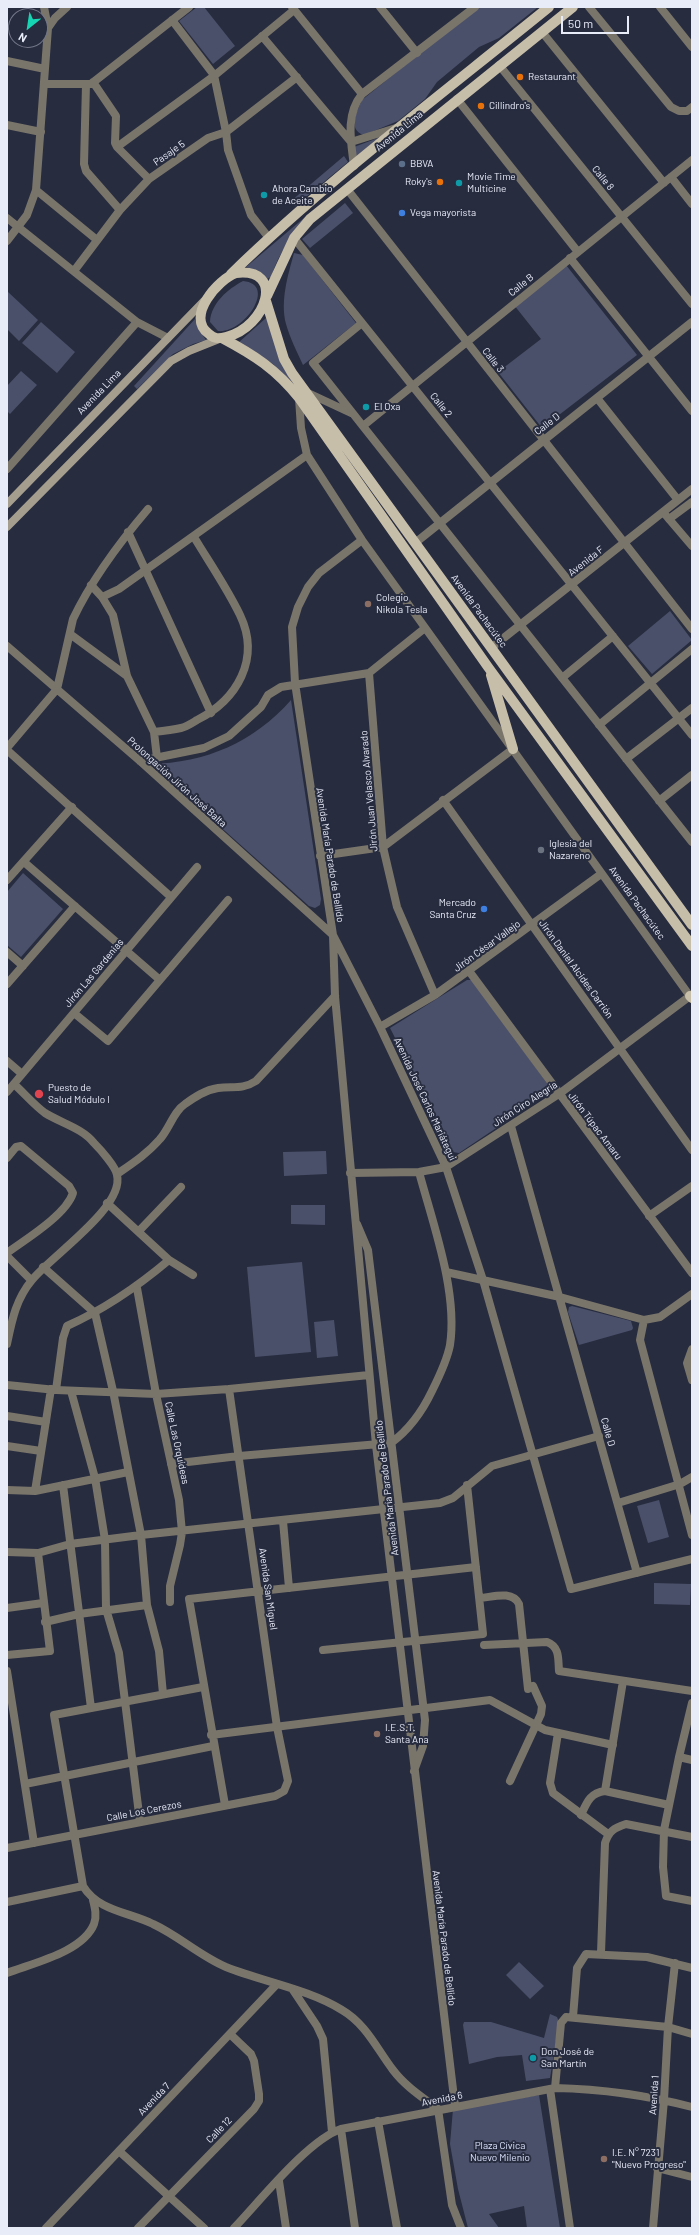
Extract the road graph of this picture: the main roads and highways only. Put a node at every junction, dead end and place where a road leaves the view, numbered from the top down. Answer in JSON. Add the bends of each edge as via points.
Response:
{"nodes":[{"id":1,"x":549,"y":7,"type":"edge"},
{"id":2,"x":573,"y":7,"type":"edge"},
{"id":3,"x":231,"y":274,"type":"junction"},
{"id":4,"x":208,"y":297,"type":"junction"},
{"id":5,"x":266,"y":299,"type":"junction"},
{"id":6,"x":220,"y":338,"type":"junction"},
{"id":7,"x":302,"y":395,"type":"junction"},
{"id":8,"x":7,"y":504,"type":"edge"},
{"id":9,"x":7,"y":527,"type":"edge"},
{"id":10,"x":488,"y":667,"type":"junction"},
{"id":11,"x":513,"y":750,"type":"road end"},
{"id":12,"x":692,"y":925,"type":"edge"},
{"id":13,"x":692,"y":946,"type":"edge"}],
"edges":[{"from":1,"to":3,"type":"main road","name":"Avenida Lima","via":[[354,166]]},
{"from":2,"to":5,"type":"main road","name":"Avenida Lima","via":[[310,219],[294,238]]},
{"from":3,"to":4,"type":"main road"},
{"from":3,"to":5,"type":"main road","via":[[242,272],[253,275],[264,286]]},
{"from":4,"to":6,"type":"main road","via":[[201,310],[200,320],[206,332]]},
{"from":4,"to":8,"type":"main road","name":"Avenida Lima"},
{"from":5,"to":6,"type":"main road","via":[[260,313],[250,324],[237,333]]},
{"from":5,"to":7,"type":"main road","name":"Avenida Pachacútec","via":[[284,359]]},
{"from":6,"to":7,"type":"main road","name":"Avenida Pachacútec","via":[[266,365]]},
{"from":6,"to":9,"type":"main road","via":[[171,361]]},
{"from":7,"to":10,"type":"main road","name":"Avenida Pachacútec"},
{"from":7,"to":12,"type":"main road","name":"Avenida Pachacútec","via":[[414,542]]},
{"from":10,"to":11,"type":"main road"},
{"from":10,"to":13,"type":"main road","name":"Avenida Pachacútec"}]}
